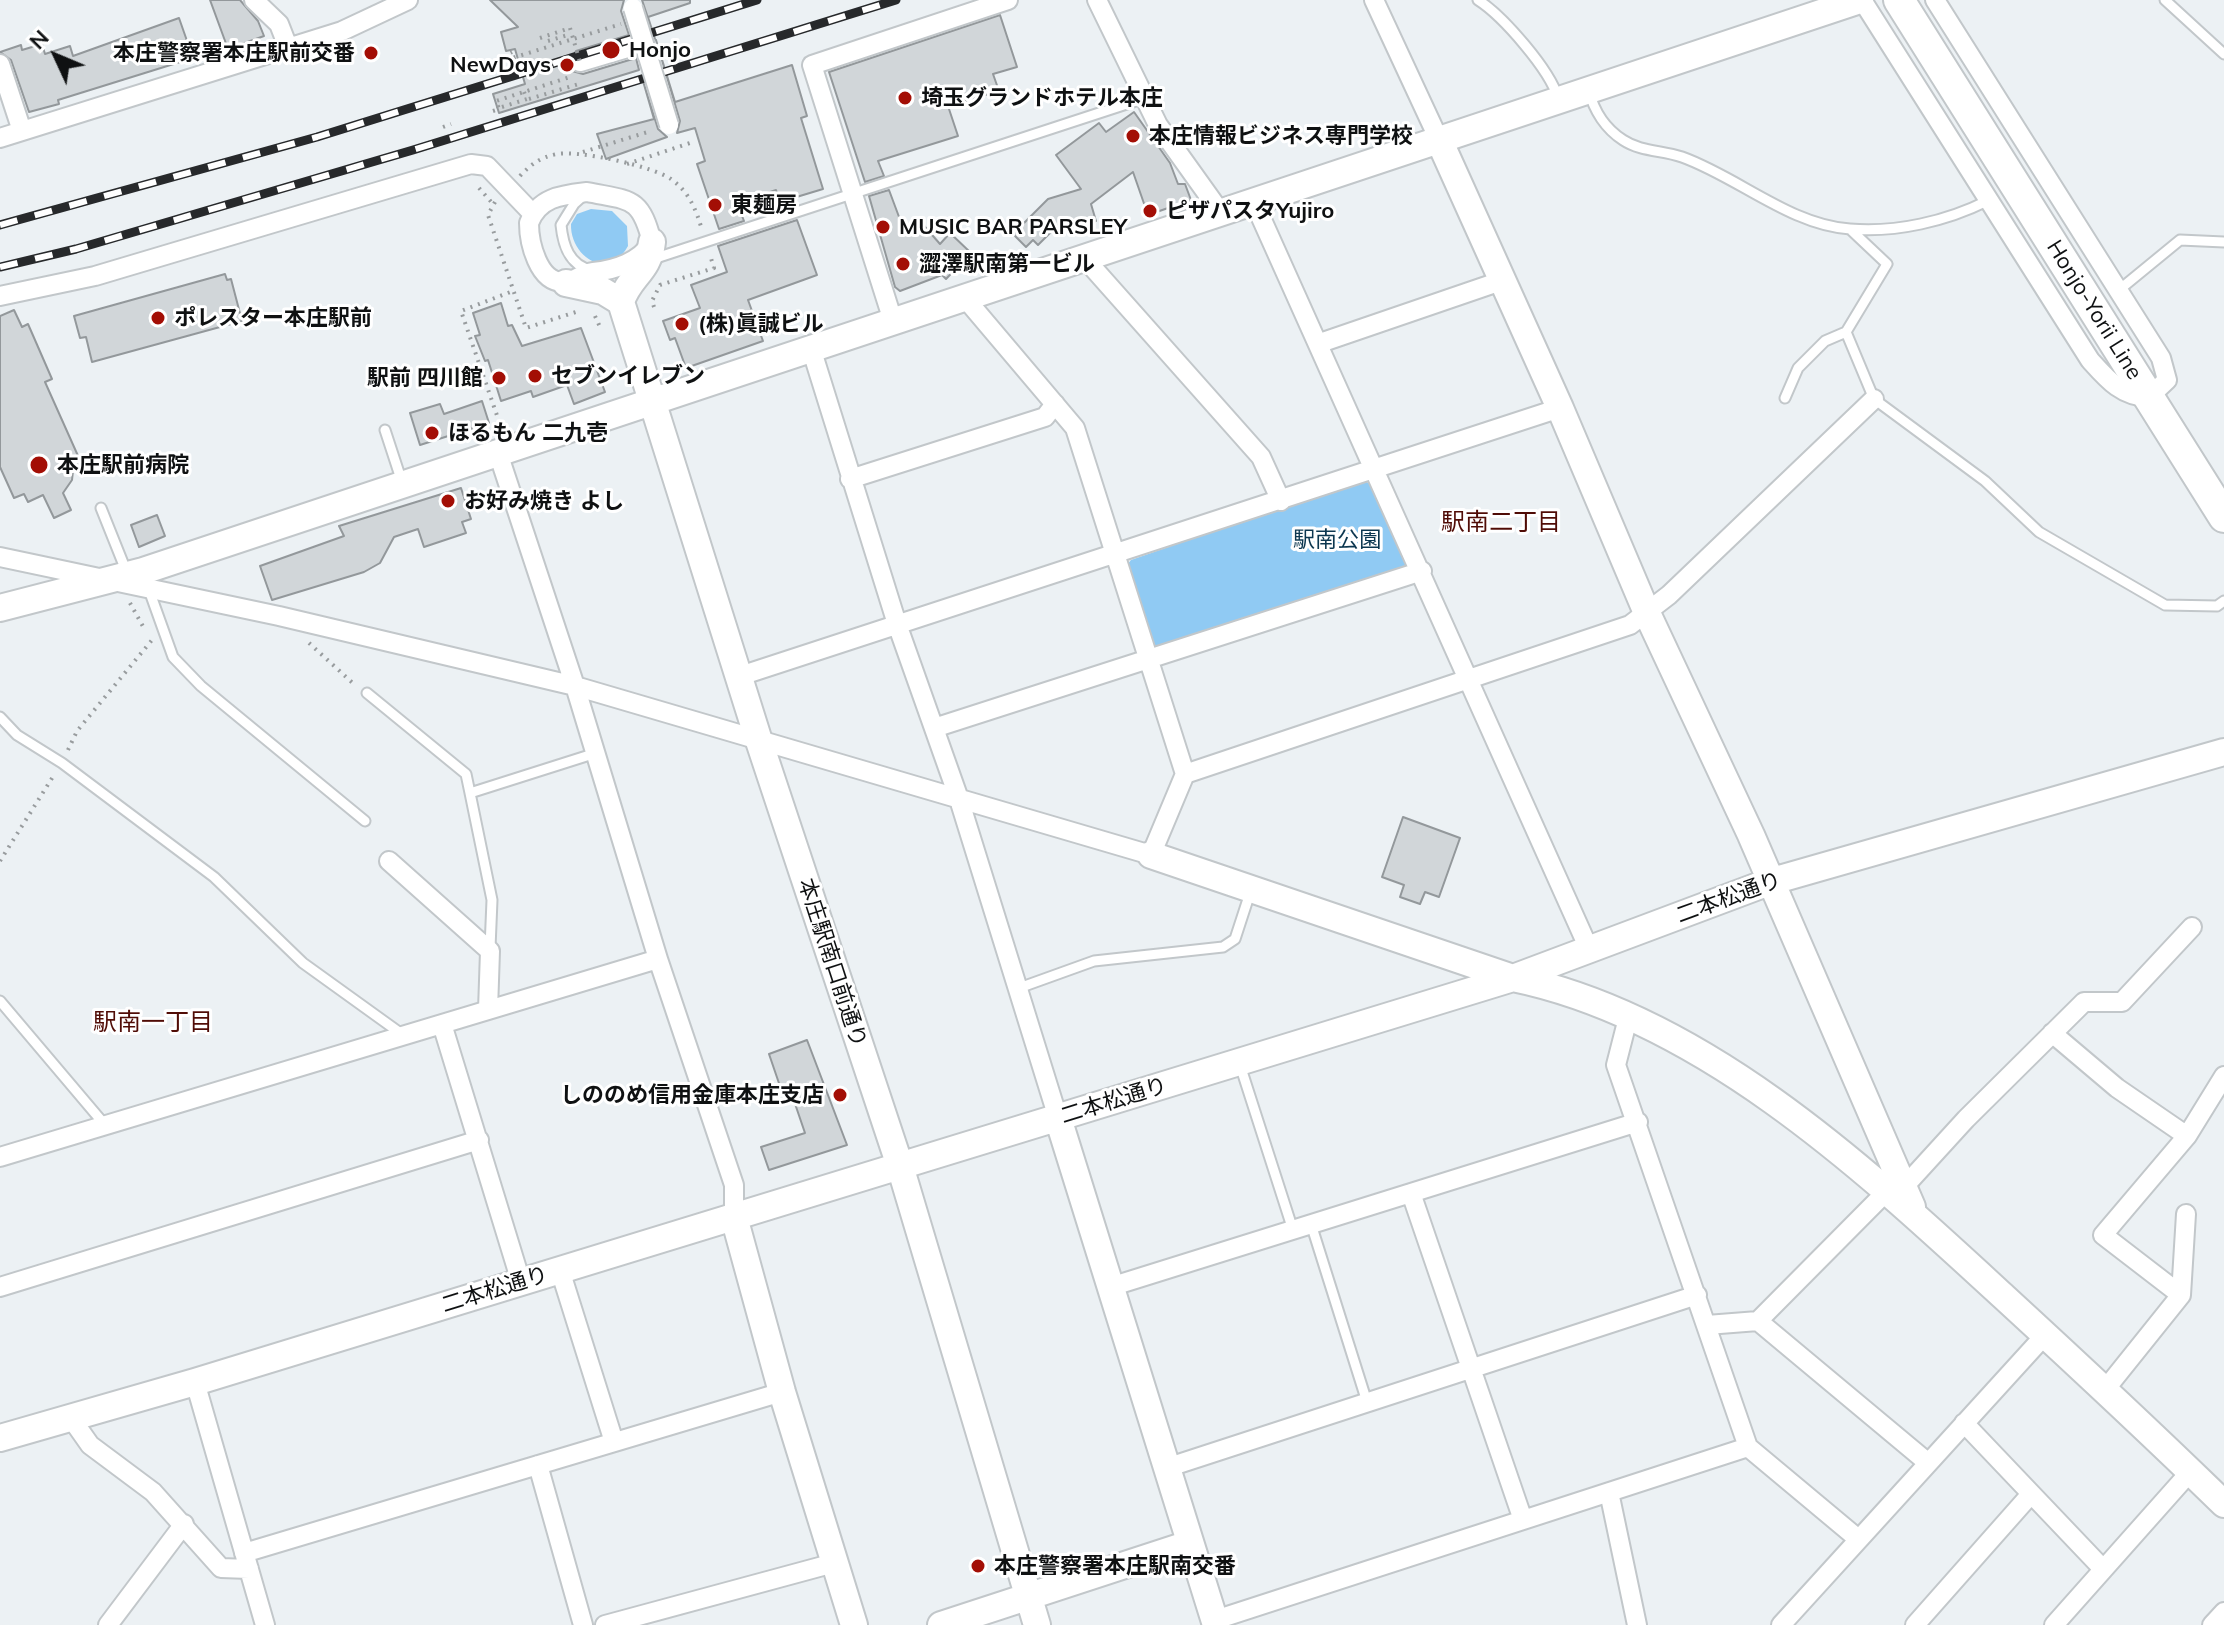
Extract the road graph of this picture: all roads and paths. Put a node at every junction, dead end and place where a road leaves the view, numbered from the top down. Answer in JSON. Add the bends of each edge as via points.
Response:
{"nodes":[{"id":1,"x":254,"y":0,"type":"edge"},
{"id":2,"x":408,"y":0,"type":"edge"},
{"id":3,"x":1008,"y":0,"type":"edge"},
{"id":4,"x":1097,"y":0,"type":"edge"},
{"id":5,"x":1374,"y":0,"type":"edge"},
{"id":6,"x":1478,"y":0,"type":"edge"},
{"id":7,"x":1861,"y":0,"type":"edge"},
{"id":8,"x":1899,"y":0,"type":"edge"},
{"id":9,"x":1935,"y":0,"type":"edge"},
{"id":10,"x":2165,"y":0,"type":"edge"},
{"id":11,"x":633,"y":8,"type":"dead end"},
{"id":12,"x":621,"y":24,"type":"dead end"},
{"id":13,"x":572,"y":36,"type":"junction"},
{"id":14,"x":540,"y":38,"type":"dead end"},
{"id":15,"x":548,"y":41,"type":"dead end"},
{"id":16,"x":644,"y":43,"type":"junction"},
{"id":17,"x":288,"y":47,"type":"junction"},
{"id":18,"x":2224,"y":54,"type":"edge"},
{"id":19,"x":510,"y":57,"type":"dead end"},
{"id":20,"x":0,"y":64,"type":"edge"},
{"id":21,"x":582,"y":67,"type":"junction"},
{"id":22,"x":586,"y":81,"type":"dead end"},
{"id":23,"x":1589,"y":91,"type":"junction"},
{"id":24,"x":524,"y":92,"type":"junction"},
{"id":25,"x":1145,"y":98,"type":"junction"},
{"id":26,"x":530,"y":99,"type":"dead end"},
{"id":27,"x":1559,"y":102,"type":"junction"},
{"id":28,"x":502,"y":107,"type":"dead end"},
{"id":29,"x":493,"y":111,"type":"dead end"},
{"id":30,"x":451,"y":124,"type":"dead end"},
{"id":31,"x":443,"y":127,"type":"dead end"},
{"id":32,"x":657,"y":129,"type":"joint"},
{"id":33,"x":22,"y":131,"type":"junction"},
{"id":34,"x":0,"y":138,"type":"edge"},
{"id":35,"x":693,"y":142,"type":"dead end"},
{"id":36,"x":1440,"y":142,"type":"junction"},
{"id":37,"x":580,"y":153,"type":"junction"},
{"id":38,"x":625,"y":164,"type":"junction"},
{"id":39,"x":513,"y":183,"type":"dead end"},
{"id":40,"x":587,"y":192,"type":"junction"},
{"id":41,"x":850,"y":193,"type":"junction"},
{"id":42,"x":1987,"y":201,"type":"junction"},
{"id":43,"x":1254,"y":202,"type":"junction"},
{"id":44,"x":532,"y":213,"type":"junction"},
{"id":45,"x":1221,"y":213,"type":"junction"},
{"id":46,"x":1851,"y":230,"type":"junction"},
{"id":47,"x":704,"y":235,"type":"dead end"},
{"id":48,"x":2224,"y":242,"type":"edge"},
{"id":49,"x":708,"y":249,"type":"dead end"},
{"id":50,"x":651,"y":251,"type":"junction"},
{"id":51,"x":1086,"y":260,"type":"junction"},
{"id":52,"x":602,"y":272,"type":"junction"},
{"id":53,"x":1501,"y":281,"type":"junction"},
{"id":54,"x":566,"y":283,"type":"junction"},
{"id":55,"x":2119,"y":290,"type":"junction"},
{"id":56,"x":513,"y":291,"type":"dead end"},
{"id":57,"x":0,"y":296,"type":"edge"},
{"id":58,"x":965,"y":298,"type":"junction"},
{"id":59,"x":621,"y":302,"type":"junction"},
{"id":60,"x":654,"y":307,"type":"dead end"},
{"id":61,"x":893,"y":321,"type":"junction"},
{"id":62,"x":1846,"y":332,"type":"junction"},
{"id":63,"x":1320,"y":343,"type":"junction"},
{"id":64,"x":811,"y":348,"type":"junction"},
{"id":65,"x":2149,"y":397,"type":"junction"},
{"id":66,"x":1785,"y":398,"type":"dead end"},
{"id":67,"x":1874,"y":399,"type":"junction"},
{"id":68,"x":653,"y":402,"type":"junction"},
{"id":69,"x":1055,"y":404,"type":"junction"},
{"id":70,"x":1560,"y":408,"type":"junction"},
{"id":71,"x":385,"y":430,"type":"dead end"},
{"id":72,"x":501,"y":444,"type":"junction"},
{"id":73,"x":1374,"y":471,"type":"junction"},
{"id":74,"x":850,"y":479,"type":"junction"},
{"id":75,"x":403,"y":485,"type":"junction"},
{"id":76,"x":1281,"y":501,"type":"junction"},
{"id":77,"x":101,"y":508,"type":"dead end"},
{"id":78,"x":2224,"y":517,"type":"edge"},
{"id":79,"x":1115,"y":556,"type":"junction"},
{"id":80,"x":0,"y":557,"type":"edge"},
{"id":81,"x":1422,"y":571,"type":"junction"},
{"id":82,"x":132,"y":582,"type":"junction"},
{"id":83,"x":2224,"y":601,"type":"edge"},
{"id":84,"x":0,"y":608,"type":"edge"},
{"id":85,"x":1647,"y":613,"type":"junction"},
{"id":86,"x":279,"y":616,"type":"junction"},
{"id":87,"x":897,"y":624,"type":"junction"},
{"id":88,"x":1148,"y":659,"type":"junction"},
{"id":89,"x":740,"y":676,"type":"junction"},
{"id":90,"x":1470,"y":679,"type":"junction"},
{"id":91,"x":575,"y":686,"type":"junction"},
{"id":92,"x":367,"y":693,"type":"joint"},
{"id":93,"x":0,"y":717,"type":"edge"},
{"id":94,"x":934,"y":728,"type":"junction"},
{"id":95,"x":758,"y":738,"type":"junction"},
{"id":96,"x":2224,"y":752,"type":"edge"},
{"id":97,"x":596,"y":753,"type":"junction"},
{"id":98,"x":62,"y":763,"type":"junction"},
{"id":99,"x":1185,"y":774,"type":"junction"},
{"id":100,"x":470,"y":793,"type":"junction"},
{"id":101,"x":958,"y":796,"type":"junction"},
{"id":102,"x":365,"y":821,"type":"dead end"},
{"id":103,"x":1151,"y":855,"type":"junction"},
{"id":104,"x":0,"y":861,"type":"edge"},
{"id":105,"x":389,"y":861,"type":"dead end"},
{"id":106,"x":1769,"y":882,"type":"junction"},
{"id":107,"x":1252,"y":889,"type":"junction"},
{"id":108,"x":2192,"y":927,"type":"dead end"},
{"id":109,"x":1589,"y":949,"type":"junction"},
{"id":110,"x":490,"y":951,"type":"junction"},
{"id":111,"x":658,"y":959,"type":"junction"},
{"id":112,"x":1513,"y":978,"type":"junction"},
{"id":113,"x":1019,"y":988,"type":"junction"},
{"id":114,"x":0,"y":1001,"type":"edge"},
{"id":115,"x":488,"y":1010,"type":"junction"},
{"id":116,"x":1628,"y":1018,"type":"junction"},
{"id":117,"x":442,"y":1024,"type":"junction"},
{"id":118,"x":2052,"y":1033,"type":"junction"},
{"id":119,"x":403,"y":1035,"type":"junction"},
{"id":120,"x":1239,"y":1062,"type":"junction"},
{"id":121,"x":2224,"y":1076,"type":"edge"},
{"id":122,"x":1058,"y":1118,"type":"junction"},
{"id":123,"x":1638,"y":1122,"type":"junction"},
{"id":124,"x":105,"y":1125,"type":"junction"},
{"id":125,"x":2187,"y":1136,"type":"junction"},
{"id":126,"x":479,"y":1140,"type":"junction"},
{"id":127,"x":0,"y":1157,"type":"edge"},
{"id":128,"x":900,"y":1166,"type":"junction"},
{"id":129,"x":1895,"y":1189,"type":"junction"},
{"id":130,"x":1411,"y":1193,"type":"junction"},
{"id":131,"x":2186,"y":1214,"type":"dead end"},
{"id":132,"x":734,"y":1217,"type":"junction"},
{"id":133,"x":1302,"y":1227,"type":"junction"},
{"id":134,"x":560,"y":1270,"type":"junction"},
{"id":135,"x":521,"y":1282,"type":"junction"},
{"id":136,"x":0,"y":1287,"type":"edge"},
{"id":137,"x":1110,"y":1287,"type":"junction"},
{"id":138,"x":1697,"y":1295,"type":"junction"},
{"id":139,"x":2181,"y":1295,"type":"junction"},
{"id":140,"x":1758,"y":1321,"type":"junction"},
{"id":141,"x":1707,"y":1325,"type":"junction"},
{"id":142,"x":2045,"y":1335,"type":"junction"},
{"id":143,"x":1471,"y":1368,"type":"junction"},
{"id":144,"x":195,"y":1382,"type":"junction"},
{"id":145,"x":2104,"y":1391,"type":"junction"},
{"id":146,"x":782,"y":1392,"type":"junction"},
{"id":147,"x":1367,"y":1402,"type":"junction"},
{"id":148,"x":71,"y":1418,"type":"junction"},
{"id":149,"x":1964,"y":1423,"type":"junction"},
{"id":150,"x":0,"y":1438,"type":"edge"},
{"id":151,"x":614,"y":1442,"type":"junction"},
{"id":152,"x":1748,"y":1447,"type":"junction"},
{"id":153,"x":1927,"y":1462,"type":"junction"},
{"id":154,"x":538,"y":1465,"type":"junction"},
{"id":155,"x":1166,"y":1468,"type":"junction"},
{"id":156,"x":2190,"y":1472,"type":"junction"},
{"id":157,"x":1609,"y":1492,"type":"junction"},
{"id":158,"x":2031,"y":1494,"type":"junction"},
{"id":159,"x":2224,"y":1504,"type":"edge"},
{"id":160,"x":1523,"y":1520,"type":"junction"},
{"id":161,"x":184,"y":1524,"type":"junction"},
{"id":162,"x":1857,"y":1538,"type":"junction"},
{"id":163,"x":1189,"y":1544,"type":"junction"},
{"id":164,"x":247,"y":1561,"type":"junction"},
{"id":165,"x":834,"y":1563,"type":"junction"},
{"id":166,"x":2103,"y":1569,"type":"junction"},
{"id":167,"x":1028,"y":1597,"type":"junction"},
{"id":168,"x":2224,"y":1612,"type":"edge"},
{"id":169,"x":1215,"y":1622,"type":"edge"},
{"id":170,"x":108,"y":1625,"type":"edge"},
{"id":171,"x":265,"y":1625,"type":"edge"},
{"id":172,"x":583,"y":1625,"type":"edge"},
{"id":173,"x":605,"y":1625,"type":"edge"},
{"id":174,"x":854,"y":1625,"type":"edge"},
{"id":175,"x":941,"y":1625,"type":"edge"},
{"id":176,"x":1037,"y":1625,"type":"edge"},
{"id":177,"x":1637,"y":1625,"type":"edge"},
{"id":178,"x":1781,"y":1625,"type":"edge"},
{"id":179,"x":1915,"y":1625,"type":"edge"},
{"id":180,"x":2054,"y":1625,"type":"edge"},
{"id":181,"x":2212,"y":1625,"type":"edge"}],
"edges":[{"from":1,"to":17,"type":"street","via":[[271,13]]},
{"from":2,"to":17,"type":"street","via":[[363,23]]},
{"from":3,"to":41,"type":"street","via":[[812,65]]},
{"from":4,"to":25,"type":"street"},
{"from":5,"to":36,"type":"street"},
{"from":6,"to":27,"type":"lane","via":[[1492,9],[1551,80]]},
{"from":7,"to":23,"type":"street"},
{"from":7,"to":42,"type":"street"},
{"from":8,"to":65,"type":"main road","name":"Honjo-Yorii Line"},
{"from":9,"to":55,"type":"street"},
{"from":10,"to":18,"type":"lane"},
{"from":11,"to":16,"type":"street","bridge":true},
{"from":12,"to":13,"type":"path"},
{"from":13,"to":14,"type":"path","via":[[570,28]]},
{"from":13,"to":15,"type":"path"},
{"from":13,"to":19,"type":"path"},
{"from":13,"to":21,"type":"path","bridge":true},
{"from":16,"to":21,"type":"street"},
{"from":16,"to":32,"type":"street","bridge":true,"via":[[669,125]]},
{"from":17,"to":33,"type":"street"},
{"from":20,"to":33,"type":"street"},
{"from":21,"to":24,"type":"path"},
{"from":22,"to":26,"type":"path"},
{"from":23,"to":27,"type":"street"},
{"from":23,"to":46,"type":"lane","via":[[1610,129],[1632,145],[1683,158],[1819,224]]},
{"from":24,"to":28,"type":"path","via":[[527,99]]},
{"from":24,"to":29,"type":"path","via":[[496,101],[499,109]]},
{"from":25,"to":41,"type":"lane"},
{"from":25,"to":45,"type":"street","via":[[1158,125]]},
{"from":27,"to":36,"type":"street"},
{"from":30,"to":31,"type":"path"},
{"from":32,"to":37,"type":"path"},
{"from":33,"to":34,"type":"street"},
{"from":35,"to":38,"type":"path"},
{"from":36,"to":43,"type":"street"},
{"from":36,"to":53,"type":"street"},
{"from":37,"to":38,"type":"path"},
{"from":37,"to":39,"type":"path","via":[[539,160]]},
{"from":38,"to":47,"type":"path","via":[[674,181],[693,202]]},
{"from":40,"to":44,"type":"street","via":[[548,199]]},
{"from":40,"to":50,"type":"street","via":[[633,201],[645,215]]},
{"from":40,"to":52,"type":"lane","via":[[563,218],[562,235],[576,265]]},
{"from":41,"to":50,"type":"lane"},
{"from":41,"to":61,"type":"street"},
{"from":42,"to":46,"type":"lane","via":[[1916,225]]},
{"from":42,"to":65,"type":"street","via":[[2090,360],[2112,384],[2128,394]]},
{"from":43,"to":45,"type":"street"},
{"from":43,"to":63,"type":"street"},
{"from":44,"to":54,"type":"street","via":[[529,232],[541,269]]},
{"from":44,"to":57,"type":"street","via":[[487,166],[471,164],[95,276]]},
{"from":45,"to":51,"type":"street"},
{"from":46,"to":62,"type":"lane","via":[[1887,264]]},
{"from":48,"to":55,"type":"lane","via":[[2180,240]]},
{"from":49,"to":60,"type":"path","via":[[714,268],[660,285]]},
{"from":50,"to":52,"type":"street"},
{"from":50,"to":59,"type":"street"},
{"from":51,"to":58,"type":"street"},
{"from":51,"to":76,"type":"street","via":[[1261,457]]},
{"from":52,"to":54,"type":"street"},
{"from":53,"to":63,"type":"street"},
{"from":53,"to":70,"type":"street"},
{"from":54,"to":59,"type":"street","via":[[603,291]]},
{"from":55,"to":65,"type":"street","via":[[2164,366],[2167,380]]},
{"from":56,"to":72,"type":"path","via":[[461,311]]},
{"from":58,"to":61,"type":"street"},
{"from":58,"to":69,"type":"street"},
{"from":59,"to":68,"type":"street","name":"本庄駅南口前通り"},
{"from":61,"to":64,"type":"street"},
{"from":62,"to":66,"type":"lane","via":[[1825,341],[1798,368]]},
{"from":62,"to":67,"type":"lane"},
{"from":63,"to":73,"type":"street"},
{"from":64,"to":68,"type":"street"},
{"from":64,"to":74,"type":"street"},
{"from":65,"to":78,"type":"main road","name":"Honjo-Yorii Line"},
{"from":67,"to":83,"type":"lane","via":[[1985,481],[2062,547],[2165,605],[2217,606]]},
{"from":67,"to":85,"type":"street"},
{"from":68,"to":72,"type":"street"},
{"from":68,"to":89,"type":"street","name":"本庄駅南口前通り"},
{"from":69,"to":74,"type":"street","via":[[1045,417]]},
{"from":69,"to":79,"type":"street","via":[[1075,428]]},
{"from":70,"to":73,"type":"street"},
{"from":70,"to":85,"type":"street"},
{"from":71,"to":75,"type":"lane"},
{"from":72,"to":75,"type":"street"},
{"from":72,"to":91,"type":"street"},
{"from":73,"to":76,"type":"street"},
{"from":73,"to":81,"type":"street"},
{"from":74,"to":87,"type":"street"},
{"from":75,"to":82,"type":"street"},
{"from":76,"to":79,"type":"street"},
{"from":77,"to":82,"type":"lane"},
{"from":79,"to":87,"type":"street"},
{"from":79,"to":88,"type":"street"},
{"from":80,"to":82,"type":"street"},
{"from":81,"to":88,"type":"street"},
{"from":81,"to":90,"type":"street"},
{"from":82,"to":84,"type":"street"},
{"from":82,"to":86,"type":"street"},
{"from":82,"to":98,"type":"path","via":[[153,641],[77,731]]},
{"from":82,"to":102,"type":"lane","via":[[173,657],[201,686]]},
{"from":85,"to":90,"type":"street","via":[[1630,625]]},
{"from":85,"to":106,"type":"street"},
{"from":86,"to":91,"type":"street"},
{"from":86,"to":92,"type":"path"},
{"from":87,"to":89,"type":"street"},
{"from":87,"to":94,"type":"street"},
{"from":88,"to":94,"type":"street"},
{"from":88,"to":99,"type":"street"},
{"from":89,"to":95,"type":"street","name":"本庄駅南口前通り"},
{"from":90,"to":99,"type":"street"},
{"from":90,"to":109,"type":"street"},
{"from":91,"to":95,"type":"street"},
{"from":91,"to":97,"type":"street"},
{"from":92,"to":100,"type":"lane","via":[[466,774]]},
{"from":93,"to":98,"type":"lane","via":[[17,735]]},
{"from":94,"to":101,"type":"street"},
{"from":95,"to":101,"type":"street"},
{"from":95,"to":128,"type":"street","name":"本庄駅南口前通り"},
{"from":96,"to":106,"type":"street","name":"二本松通り"},
{"from":97,"to":100,"type":"lane"},
{"from":97,"to":111,"type":"street"},
{"from":98,"to":104,"type":"path"},
{"from":98,"to":119,"type":"lane","via":[[214,877],[303,963]]},
{"from":99,"to":103,"type":"street"},
{"from":100,"to":110,"type":"lane","via":[[492,900]]},
{"from":101,"to":103,"type":"street"},
{"from":101,"to":113,"type":"street"},
{"from":103,"to":107,"type":"street"},
{"from":105,"to":110,"type":"street"},
{"from":106,"to":109,"type":"street","name":"二本松通り"},
{"from":106,"to":129,"type":"street"},
{"from":107,"to":112,"type":"street"},
{"from":107,"to":113,"type":"lane","via":[[1235,939],[1223,947],[1094,961]]},
{"from":108,"to":118,"type":"street","via":[[2122,1002],[2084,1002]]},
{"from":109,"to":112,"type":"street","name":"二本松通り"},
{"from":110,"to":115,"type":"street"},
{"from":111,"to":115,"type":"street"},
{"from":111,"to":132,"type":"street","via":[[734,1185]]},
{"from":112,"to":116,"type":"street","via":[[1557,988]]},
{"from":112,"to":120,"type":"street","name":"二本松通り"},
{"from":113,"to":122,"type":"street"},
{"from":114,"to":124,"type":"lane"},
{"from":115,"to":117,"type":"street"},
{"from":116,"to":123,"type":"street","via":[[1616,1065]]},
{"from":116,"to":129,"type":"street","via":[[1708,1058]]},
{"from":117,"to":119,"type":"street"},
{"from":117,"to":126,"type":"street"},
{"from":118,"to":125,"type":"street","via":[[2117,1088]]},
{"from":118,"to":129,"type":"street"},
{"from":119,"to":124,"type":"street"},
{"from":120,"to":122,"type":"street","name":"二本松通り"},
{"from":120,"to":133,"type":"lane"},
{"from":121,"to":125,"type":"street"},
{"from":122,"to":128,"type":"street","name":"二本松通り"},
{"from":122,"to":137,"type":"street"},
{"from":123,"to":130,"type":"street"},
{"from":123,"to":138,"type":"street"},
{"from":124,"to":127,"type":"street"},
{"from":125,"to":139,"type":"street","via":[[2103,1235]]},
{"from":126,"to":135,"type":"street"},
{"from":126,"to":136,"type":"street"},
{"from":128,"to":132,"type":"street","name":"二本松通り"},
{"from":128,"to":167,"type":"street","name":"本庄駅南口前通り"},
{"from":129,"to":140,"type":"street"},
{"from":129,"to":142,"type":"street","via":[[1916,1216]]},
{"from":130,"to":133,"type":"street"},
{"from":130,"to":143,"type":"street"},
{"from":131,"to":139,"type":"street"},
{"from":132,"to":134,"type":"street","name":"二本松通り"},
{"from":132,"to":146,"type":"street"},
{"from":133,"to":137,"type":"street"},
{"from":133,"to":147,"type":"lane"},
{"from":134,"to":135,"type":"street","name":"二本松通り"},
{"from":134,"to":151,"type":"street"},
{"from":135,"to":144,"type":"street","name":"二本松通り"},
{"from":137,"to":155,"type":"street"},
{"from":138,"to":141,"type":"street"},
{"from":138,"to":143,"type":"street"},
{"from":139,"to":145,"type":"street"},
{"from":140,"to":141,"type":"street"},
{"from":140,"to":153,"type":"street"},
{"from":141,"to":152,"type":"street"},
{"from":142,"to":145,"type":"street"},
{"from":142,"to":149,"type":"street"},
{"from":143,"to":147,"type":"street"},
{"from":143,"to":160,"type":"street"},
{"from":144,"to":148,"type":"street","name":"二本松通り"},
{"from":144,"to":164,"type":"street"},
{"from":145,"to":156,"type":"street"},
{"from":146,"to":151,"type":"street"},
{"from":146,"to":165,"type":"street"},
{"from":147,"to":155,"type":"street"},
{"from":148,"to":150,"type":"street","name":"二本松通り"},
{"from":148,"to":161,"type":"street","via":[[90,1445],[153,1492]]},
{"from":149,"to":153,"type":"street"},
{"from":149,"to":158,"type":"street"},
{"from":151,"to":154,"type":"street"},
{"from":152,"to":157,"type":"street"},
{"from":152,"to":162,"type":"street"},
{"from":153,"to":162,"type":"street"},
{"from":154,"to":164,"type":"street"},
{"from":154,"to":172,"type":"street"},
{"from":155,"to":163,"type":"street"},
{"from":156,"to":159,"type":"street"},
{"from":156,"to":166,"type":"street"},
{"from":157,"to":160,"type":"street"},
{"from":157,"to":177,"type":"street"},
{"from":158,"to":166,"type":"street"},
{"from":158,"to":179,"type":"street"},
{"from":160,"to":169,"type":"street"},
{"from":161,"to":164,"type":"street","via":[[221,1568]]},
{"from":161,"to":170,"type":"street"},
{"from":162,"to":178,"type":"street"},
{"from":163,"to":167,"type":"street"},
{"from":163,"to":169,"type":"street"},
{"from":164,"to":171,"type":"street"},
{"from":165,"to":173,"type":"street"},
{"from":165,"to":174,"type":"street"},
{"from":166,"to":180,"type":"street"},
{"from":167,"to":175,"type":"street"},
{"from":167,"to":176,"type":"street","name":"本庄駅南口前通り"},
{"from":168,"to":181,"type":"street"}]}
